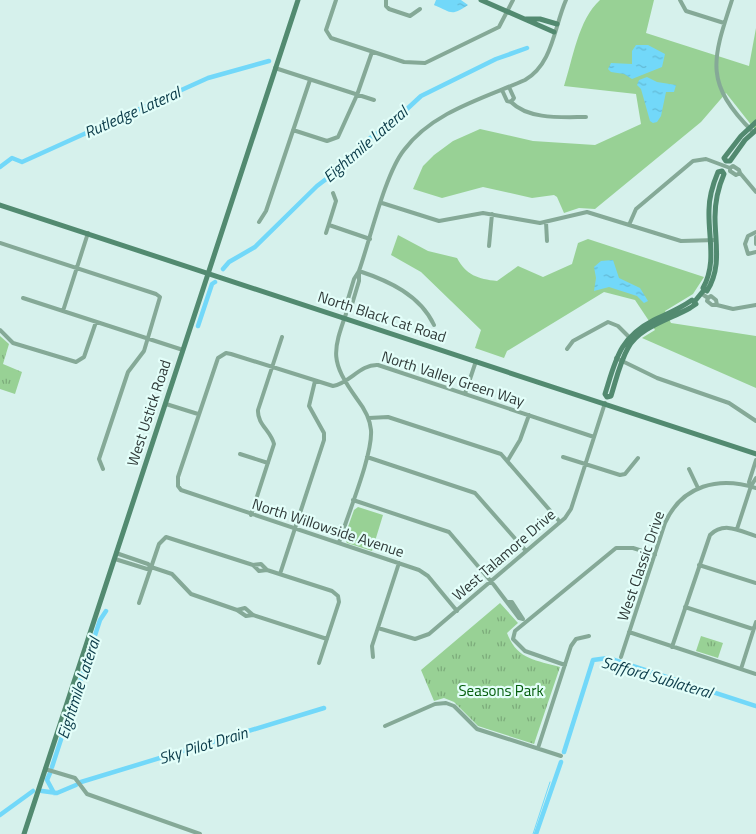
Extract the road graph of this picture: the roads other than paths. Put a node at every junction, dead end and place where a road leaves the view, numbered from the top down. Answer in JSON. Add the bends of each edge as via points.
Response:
{"nodes":[{"id":1,"x":298,"y":0,"type":"edge"},
{"id":2,"x":336,"y":0,"type":"edge"},
{"id":3,"x":386,"y":0,"type":"edge"},
{"id":4,"x":480,"y":0,"type":"edge"},
{"id":5,"x":513,"y":0,"type":"edge"},
{"id":6,"x":566,"y":0,"type":"edge"},
{"id":7,"x":732,"y":0,"type":"edge"},
{"id":8,"x":681,"y":2,"type":"edge"},
{"id":9,"x":420,"y":9,"type":"dead end"},
{"id":10,"x":508,"y":12,"type":"junction"},
{"id":11,"x":526,"y":19,"type":"junction"},
{"id":12,"x":724,"y":23,"type":"junction"},
{"id":13,"x":557,"y":24,"type":"junction"},
{"id":14,"x":554,"y":32,"type":"junction"},
{"id":15,"x":372,"y":52,"type":"junction"},
{"id":16,"x":275,"y":68,"type":"junction"},
{"id":17,"x":310,"y":80,"type":"junction"},
{"id":18,"x":509,"y":87,"type":"junction"},
{"id":19,"x":502,"y":90,"type":"junction"},
{"id":20,"x":357,"y":95,"type":"junction"},
{"id":21,"x":374,"y":100,"type":"dead end"},
{"id":22,"x":511,"y":102,"type":"junction"},
{"id":23,"x":586,"y":117,"type":"dead end"},
{"id":24,"x":756,"y":122,"type":"edge"},
{"id":25,"x":293,"y":130,"type":"junction"},
{"id":26,"x":753,"y":130,"type":"edge"},
{"id":27,"x":724,"y":166,"type":"junction"},
{"id":28,"x":756,"y":192,"type":"edge"},
{"id":29,"x":333,"y":193,"type":"dead end"},
{"id":30,"x":382,"y":203,"type":"junction"},
{"id":31,"x":0,"y":205,"type":"edge"},
{"id":32,"x":492,"y":214,"type":"junction"},
{"id":33,"x":259,"y":222,"type":"dead end"},
{"id":34,"x":546,"y":222,"type":"junction"},
{"id":35,"x":629,"y":225,"type":"junction"},
{"id":36,"x":329,"y":226,"type":"junction"},
{"id":37,"x":756,"y":232,"type":"edge"},
{"id":38,"x":88,"y":233,"type":"junction"},
{"id":39,"x":326,"y":233,"type":"dead end"},
{"id":40,"x":756,"y":237,"type":"edge"},
{"id":41,"x":370,"y":239,"type":"junction"},
{"id":42,"x":713,"y":240,"type":"junction"},
{"id":43,"x":547,"y":241,"type":"dead end"},
{"id":44,"x":0,"y":243,"type":"edge"},
{"id":45,"x":756,"y":244,"type":"edge"},
{"id":46,"x":489,"y":246,"type":"dead end"},
{"id":47,"x":756,"y":252,"type":"edge"},
{"id":48,"x":77,"y":268,"type":"junction"},
{"id":49,"x":360,"y":271,"type":"junction"},
{"id":50,"x":208,"y":272,"type":"junction"},
{"id":51,"x":703,"y":292,"type":"junction"},
{"id":52,"x":23,"y":298,"type":"dead end"},
{"id":53,"x":756,"y":305,"type":"edge"},
{"id":54,"x":63,"y":311,"type":"junction"},
{"id":55,"x":344,"y":318,"type":"junction"},
{"id":56,"x":96,"y":322,"type":"junction"},
{"id":57,"x":434,"y":326,"type":"dead end"},
{"id":58,"x":0,"y":330,"type":"edge"},
{"id":59,"x":282,"y":337,"type":"dead end"},
{"id":60,"x":631,"y":338,"type":"junction"},
{"id":61,"x":149,"y":339,"type":"junction"},
{"id":62,"x":567,"y":349,"type":"dead end"},
{"id":63,"x":183,"y":350,"type":"junction"},
{"id":64,"x":616,"y":358,"type":"junction"},
{"id":65,"x":476,"y":361,"type":"junction"},
{"id":66,"x":622,"y":361,"type":"junction"},
{"id":67,"x":272,"y":367,"type":"junction"},
{"id":68,"x":315,"y":381,"type":"junction"},
{"id":69,"x":344,"y":382,"type":"junction"},
{"id":70,"x":465,"y":394,"type":"junction"},
{"id":71,"x":607,"y":397,"type":"junction"},
{"id":72,"x":605,"y":403,"type":"junction"},
{"id":73,"x":166,"y":404,"type":"junction"},
{"id":74,"x":198,"y":414,"type":"junction"},
{"id":75,"x":529,"y":415,"type":"junction"},
{"id":76,"x":369,"y":418,"type":"junction"},
{"id":77,"x":756,"y":420,"type":"edge"},
{"id":78,"x":594,"y":437,"type":"junction"},
{"id":79,"x":240,"y":454,"type":"dead end"},
{"id":80,"x":756,"y":454,"type":"edge"},
{"id":81,"x":367,"y":457,"type":"junction"},
{"id":82,"x":563,"y":457,"type":"dead end"},
{"id":83,"x":638,"y":458,"type":"dead end"},
{"id":84,"x":508,"y":460,"type":"junction"},
{"id":85,"x":756,"y":460,"type":"edge"},
{"id":86,"x":268,"y":463,"type":"junction"},
{"id":87,"x":586,"y":464,"type":"junction"},
{"id":88,"x":103,"y":469,"type":"dead end"},
{"id":89,"x":689,"y":470,"type":"dead end"},
{"id":90,"x":756,"y":478,"type":"edge"},
{"id":91,"x":751,"y":486,"type":"junction"},
{"id":92,"x":698,"y":488,"type":"junction"},
{"id":93,"x":756,"y":488,"type":"edge"},
{"id":94,"x":353,"y":500,"type":"junction"},
{"id":95,"x":252,"y":515,"type":"junction"},
{"id":96,"x":560,"y":522,"type":"junction"},
{"id":97,"x":294,"y":529,"type":"junction"},
{"id":98,"x":737,"y":529,"type":"junction"},
{"id":99,"x":756,"y":536,"type":"edge"},
{"id":100,"x":338,"y":543,"type":"junction"},
{"id":101,"x":526,"y":551,"type":"junction"},
{"id":102,"x":655,"y":555,"type":"junction"},
{"id":103,"x":115,"y":556,"type":"junction"},
{"id":104,"x":399,"y":563,"type":"junction"},
{"id":105,"x":253,"y":565,"type":"junction"},
{"id":106,"x":699,"y":565,"type":"junction"},
{"id":107,"x":151,"y":567,"type":"junction"},
{"id":108,"x":267,"y":570,"type":"junction"},
{"id":109,"x":280,"y":574,"type":"junction"},
{"id":110,"x":491,"y":581,"type":"junction"},
{"id":111,"x":756,"y":583,"type":"edge"},
{"id":112,"x":139,"y":603,"type":"dead end"},
{"id":113,"x":685,"y":607,"type":"junction"},
{"id":114,"x":237,"y":610,"type":"junction"},
{"id":115,"x":457,"y":610,"type":"junction"},
{"id":116,"x":253,"y":615,"type":"junction"},
{"id":117,"x":524,"y":621,"type":"junction"},
{"id":118,"x":756,"y":622,"type":"edge"},
{"id":119,"x":378,"y":628,"type":"junction"},
{"id":120,"x":754,"y":629,"type":"junction"},
{"id":121,"x":629,"y":632,"type":"junction"},
{"id":122,"x":589,"y":636,"type":"dead end"},
{"id":123,"x":327,"y":639,"type":"junction"},
{"id":124,"x":672,"y":646,"type":"junction"},
{"id":125,"x":373,"y":657,"type":"dead end"},
{"id":126,"x":621,"y":657,"type":"dead end"},
{"id":127,"x":319,"y":663,"type":"dead end"},
{"id":128,"x":565,"y":665,"type":"junction"},
{"id":129,"x":741,"y":669,"type":"junction"},
{"id":130,"x":756,"y":674,"type":"edge"},
{"id":131,"x":385,"y":726,"type":"dead end"},
{"id":132,"x":538,"y":748,"type":"junction"},
{"id":133,"x":561,"y":756,"type":"dead end"},
{"id":134,"x":45,"y":769,"type":"junction"},
{"id":135,"x":24,"y":834,"type":"edge"},
{"id":136,"x":200,"y":834,"type":"edge"}],
"edges":[{"from":1,"to":16,"type":"main road","name":"West Ustick Road"},
{"from":2,"to":15,"type":"street","via":[[326,30],[331,38]]},
{"from":3,"to":9,"type":"street","via":[[389,10],[410,16]]},
{"from":4,"to":10,"type":"main road"},
{"from":5,"to":10,"type":"street"},
{"from":6,"to":13,"type":"street"},
{"from":7,"to":12,"type":"street"},
{"from":8,"to":12,"type":"street","via":[[686,10]]},
{"from":10,"to":11,"type":"main road"},
{"from":10,"to":15,"type":"street","via":[[499,28],[425,63],[409,63]]},
{"from":11,"to":13,"type":"main road"},
{"from":11,"to":14,"type":"main road"},
{"from":12,"to":26,"type":"street","via":[[716,50],[717,78],[728,104]]},
{"from":13,"to":14,"type":"street"},
{"from":14,"to":18,"type":"street","via":[[542,66],[530,77]]},
{"from":15,"to":20,"type":"street"},
{"from":16,"to":17,"type":"street"},
{"from":16,"to":50,"type":"main road","name":"West Ustick Road"},
{"from":17,"to":20,"type":"street"},
{"from":17,"to":25,"type":"street"},
{"from":18,"to":19,"type":"street"},
{"from":18,"to":22,"type":"street","via":[[514,98]]},
{"from":19,"to":22,"type":"street","via":[[507,101]]},
{"from":19,"to":30,"type":"street","via":[[445,115],[414,138],[395,164]]},
{"from":20,"to":21,"type":"street"},
{"from":20,"to":25,"type":"street","via":[[335,140],[327,141]]},
{"from":22,"to":23,"type":"street","via":[[534,114]]},
{"from":24,"to":26,"type":"main road"},
{"from":25,"to":33,"type":"street","via":[[266,211]]},
{"from":26,"to":27,"type":"main road"},
{"from":27,"to":28,"type":"street","via":[[736,175],[740,173]]},
{"from":27,"to":35,"type":"street","via":[[706,158],[694,161],[636,209]]},
{"from":27,"to":42,"type":"main road"},
{"from":29,"to":36,"type":"street","via":[[336,201]]},
{"from":30,"to":32,"type":"street","via":[[440,221]]},
{"from":30,"to":41,"type":"street"},
{"from":31,"to":38,"type":"main road","name":"North Black Cat Road"},
{"from":32,"to":34,"type":"street","via":[[528,222]]},
{"from":32,"to":46,"type":"street"},
{"from":34,"to":35,"type":"street","via":[[587,212]]},
{"from":34,"to":43,"type":"street"},
{"from":35,"to":42,"type":"street","via":[[681,241]]},
{"from":36,"to":39,"type":"street"},
{"from":36,"to":41,"type":"street"},
{"from":37,"to":47,"type":"street","via":[[748,236],[744,244],[748,254]]},
{"from":38,"to":48,"type":"street"},
{"from":38,"to":50,"type":"main road","name":"North Black Cat Road"},
{"from":40,"to":45,"type":"street"},
{"from":41,"to":49,"type":"street"},
{"from":42,"to":51,"type":"main road","via":[[716,272],[707,291]]},
{"from":44,"to":48,"type":"street"},
{"from":48,"to":54,"type":"street"},
{"from":48,"to":61,"type":"street","via":[[160,297]]},
{"from":49,"to":55,"type":"street","via":[[354,279]]},
{"from":49,"to":57,"type":"street","via":[[381,278],[407,294],[429,315]]},
{"from":50,"to":55,"type":"main road","name":"North Black Cat Road"},
{"from":50,"to":63,"type":"main road","name":"West Ustick Road"},
{"from":51,"to":53,"type":"street","via":[[712,305],[733,309]]},
{"from":51,"to":60,"type":"main road","via":[[690,308]]},
{"from":52,"to":54,"type":"street"},
{"from":54,"to":56,"type":"street"},
{"from":55,"to":65,"type":"main road","name":"North Black Cat Road"},
{"from":55,"to":69,"type":"street","via":[[335,352]]},
{"from":56,"to":58,"type":"street","via":[[84,357],[79,362],[13,343]]},
{"from":56,"to":61,"type":"street"},
{"from":59,"to":67,"type":"street"},
{"from":60,"to":62,"type":"street","via":[[614,323],[605,322],[573,341]]},
{"from":60,"to":64,"type":"main road"},
{"from":60,"to":66,"type":"main road"},
{"from":61,"to":63,"type":"street"},
{"from":61,"to":88,"type":"street","via":[[128,372],[99,458]]},
{"from":63,"to":73,"type":"main road","name":"West Ustick Road"},
{"from":64,"to":66,"type":"street"},
{"from":64,"to":71,"type":"main road","via":[[605,394]]},
{"from":65,"to":70,"type":"street"},
{"from":65,"to":72,"type":"main road","name":"North Black Cat Road"},
{"from":66,"to":71,"type":"main road","via":[[611,396]]},
{"from":66,"to":77,"type":"street","via":[[657,378],[729,403]]},
{"from":67,"to":68,"type":"street"},
{"from":67,"to":74,"type":"street","via":[[231,354],[222,355],[216,362]]},
{"from":67,"to":86,"type":"street","via":[[258,410],[260,420],[273,439]]},
{"from":68,"to":69,"type":"street","via":[[333,386]]},
{"from":68,"to":97,"type":"street","via":[[309,406],[324,433],[324,440]]},
{"from":69,"to":70,"type":"street","name":"North Valley Green Way","via":[[368,366],[378,365]]},
{"from":69,"to":76,"type":"street"},
{"from":70,"to":75,"type":"street","name":"North Valley Green Way"},
{"from":71,"to":72,"type":"main road"},
{"from":72,"to":78,"type":"street","name":"West Talamore Drive"},
{"from":72,"to":80,"type":"main road","name":"North Black Cat Road"},
{"from":73,"to":74,"type":"street"},
{"from":73,"to":103,"type":"main road","name":"West Ustick Road"},
{"from":74,"to":95,"type":"street","name":"North Willowside Avenue","via":[[178,486],[186,493]]},
{"from":75,"to":78,"type":"street","name":"North Valley Green Way"},
{"from":75,"to":84,"type":"street"},
{"from":76,"to":81,"type":"street","via":[[371,436]]},
{"from":76,"to":84,"type":"street","via":[[382,415],[394,418],[495,452]]},
{"from":78,"to":87,"type":"street","name":"West Talamore Drive"},
{"from":79,"to":86,"type":"street"},
{"from":81,"to":94,"type":"street"},
{"from":81,"to":101,"type":"street","via":[[475,493]]},
{"from":82,"to":87,"type":"street"},
{"from":83,"to":87,"type":"street","via":[[620,475]]},
{"from":84,"to":96,"type":"street"},
{"from":85,"to":91,"type":"street","via":[[749,482]]},
{"from":86,"to":95,"type":"street"},
{"from":87,"to":96,"type":"street","name":"West Talamore Drive","via":[[571,509]]},
{"from":89,"to":92,"type":"street"},
{"from":90,"to":91,"type":"street"},
{"from":91,"to":92,"type":"street","name":"West Classic Drive","via":[[723,482]]},
{"from":91,"to":93,"type":"street","name":"West Classic Drive"},
{"from":91,"to":98,"type":"street"},
{"from":92,"to":102,"type":"street","name":"West Classic Drive","via":[[683,497],[671,511]]},
{"from":94,"to":100,"type":"street"},
{"from":94,"to":110,"type":"street","via":[[449,532]]},
{"from":95,"to":97,"type":"street","name":"North Willowside Avenue"},
{"from":96,"to":101,"type":"street","name":"West Talamore Drive"},
{"from":97,"to":100,"type":"street","name":"North Willowside Avenue"},
{"from":97,"to":109,"type":"street"},
{"from":98,"to":99,"type":"street"},
{"from":98,"to":106,"type":"street","via":[[715,530],[708,539]]},
{"from":100,"to":104,"type":"street","name":"North Willowside Avenue"},
{"from":101,"to":110,"type":"street","name":"West Talamore Drive"},
{"from":102,"to":117,"type":"street","via":[[633,548],[616,548]]},
{"from":102,"to":121,"type":"street","name":"West Classic Drive"},
{"from":103,"to":107,"type":"street","via":[[147,569]]},
{"from":103,"to":134,"type":"main road","name":"West Ustick Road"},
{"from":104,"to":115,"type":"street","name":"North Willowside Avenue","via":[[425,573]]},
{"from":104,"to":119,"type":"street"},
{"from":105,"to":107,"type":"street","via":[[166,538],[161,540]]},
{"from":105,"to":108,"type":"street","via":[[261,564]]},
{"from":105,"to":108,"type":"street","via":[[259,571]]},
{"from":106,"to":111,"type":"street"},
{"from":106,"to":113,"type":"street"},
{"from":107,"to":112,"type":"street"},
{"from":107,"to":114,"type":"street","via":[[172,574],[191,594]]},
{"from":108,"to":109,"type":"street"},
{"from":109,"to":123,"type":"street","via":[[332,591],[338,596]]},
{"from":110,"to":115,"type":"street","name":"West Talamore Drive"},
{"from":110,"to":117,"type":"street"},
{"from":113,"to":120,"type":"street"},
{"from":113,"to":124,"type":"street"},
{"from":114,"to":116,"type":"street","via":[[243,615]]},
{"from":114,"to":116,"type":"street","via":[[245,608]]},
{"from":115,"to":119,"type":"street","name":"West Talamore Drive","via":[[420,638]]},
{"from":116,"to":123,"type":"street"},
{"from":117,"to":128,"type":"street","via":[[513,636],[515,642],[525,651]]},
{"from":118,"to":120,"type":"street"},
{"from":119,"to":125,"type":"street","via":[[372,646]]},
{"from":120,"to":129,"type":"street"},
{"from":121,"to":124,"type":"street"},
{"from":121,"to":126,"type":"street","name":"West Classic Drive"},
{"from":122,"to":128,"type":"street","via":[[573,642]]},
{"from":123,"to":127,"type":"street"},
{"from":124,"to":129,"type":"street"},
{"from":128,"to":132,"type":"street"},
{"from":129,"to":130,"type":"street"},
{"from":131,"to":132,"type":"street","via":[[435,704],[446,703],[454,706],[477,729]]},
{"from":132,"to":133,"type":"street"},
{"from":134,"to":135,"type":"main road","name":"West Ustick Road"},
{"from":134,"to":136,"type":"street","via":[[75,778],[87,794],[103,801]]}]}
